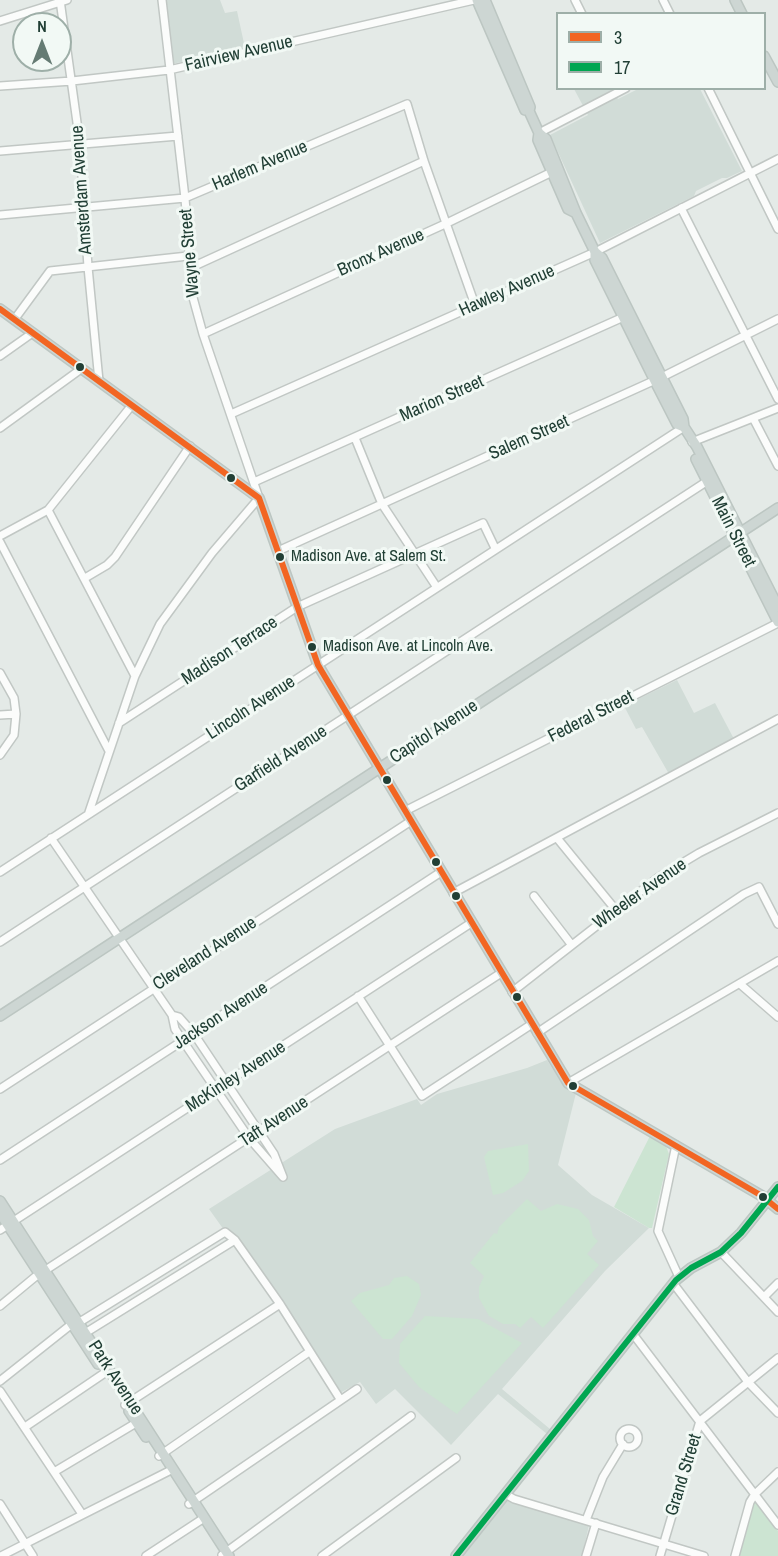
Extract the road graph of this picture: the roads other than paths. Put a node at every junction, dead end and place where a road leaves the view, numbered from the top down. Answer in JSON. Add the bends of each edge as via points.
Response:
{"nodes":[{"id":1,"x":60,"y":0,"type":"edge"},
{"id":2,"x":67,"y":0,"type":"edge"},
{"id":3,"x":162,"y":0,"type":"edge"},
{"id":4,"x":475,"y":0,"type":"edge"},
{"id":5,"x":485,"y":0,"type":"edge"},
{"id":6,"x":0,"y":21,"type":"edge"},
{"id":7,"x":504,"y":53,"type":"junction"},
{"id":8,"x":766,"y":58,"type":"edge"},
{"id":9,"x":169,"y":70,"type":"junction"},
{"id":10,"x":72,"y":81,"type":"junction"},
{"id":11,"x":778,"y":82,"type":"edge"},
{"id":12,"x":0,"y":86,"type":"edge"},
{"id":13,"x":620,"y":90,"type":"edge"},
{"id":14,"x":709,"y":90,"type":"edge"},
{"id":15,"x":539,"y":133,"type":"junction"},
{"id":16,"x":178,"y":136,"type":"junction"},
{"id":17,"x":80,"y":144,"type":"junction"},
{"id":18,"x":0,"y":152,"type":"edge"},
{"id":19,"x":778,"y":159,"type":"edge"},
{"id":20,"x":424,"y":161,"type":"junction"},
{"id":21,"x":555,"y":170,"type":"junction"},
{"id":22,"x":750,"y":173,"type":"junction"},
{"id":23,"x":185,"y":198,"type":"junction"},
{"id":24,"x":86,"y":208,"type":"junction"},
{"id":25,"x":681,"y":208,"type":"junction"},
{"id":26,"x":0,"y":215,"type":"edge"},
{"id":27,"x":445,"y":224,"type":"junction"},
{"id":28,"x":778,"y":229,"type":"edge"},
{"id":29,"x":595,"y":252,"type":"junction"},
{"id":30,"x":188,"y":256,"type":"junction"},
{"id":31,"x":88,"y":267,"type":"junction"},
{"id":32,"x":190,"y":267,"type":"junction"},
{"id":33,"x":475,"y":305,"type":"junction"},
{"id":34,"x":0,"y":309,"type":"edge"},
{"id":35,"x":627,"y":316,"type":"junction"},
{"id":36,"x":778,"y":319,"type":"edge"},
{"id":37,"x":14,"y":320,"type":"junction"},
{"id":38,"x":31,"y":334,"type":"junction"},
{"id":39,"x":203,"y":334,"type":"junction"},
{"id":40,"x":745,"y":336,"type":"junction"},
{"id":41,"x":0,"y":356,"type":"edge"},
{"id":42,"x":81,"y":369,"type":"junction"},
{"id":43,"x":659,"y":379,"type":"junction"},
{"id":44,"x":99,"y":381,"type":"junction"},
{"id":45,"x":778,"y":399,"type":"edge"},
{"id":46,"x":132,"y":405,"type":"junction"},
{"id":47,"x":778,"y":408,"type":"edge"},
{"id":48,"x":231,"y":414,"type":"junction"},
{"id":49,"x":753,"y":418,"type":"junction"},
{"id":50,"x":684,"y":427,"type":"junction"},
{"id":51,"x":0,"y":428,"type":"edge"},
{"id":52,"x":355,"y":438,"type":"junction"},
{"id":53,"x":692,"y":442,"type":"junction"},
{"id":54,"x":190,"y":446,"type":"junction"},
{"id":55,"x":778,"y":466,"type":"edge"},
{"id":56,"x":710,"y":480,"type":"junction"},
{"id":57,"x":254,"y":482,"type":"junction"},
{"id":58,"x":259,"y":498,"type":"junction"},
{"id":59,"x":382,"y":504,"type":"junction"},
{"id":60,"x":778,"y":508,"type":"edge"},
{"id":61,"x":48,"y":510,"type":"junction"},
{"id":62,"x":738,"y":535,"type":"junction"},
{"id":63,"x":0,"y":536,"type":"edge"},
{"id":64,"x":0,"y":542,"type":"edge"},
{"id":65,"x":495,"y":548,"type":"junction"},
{"id":66,"x":278,"y":551,"type":"junction"},
{"id":67,"x":416,"y":553,"type":"junction"},
{"id":68,"x":85,"y":578,"type":"junction"},
{"id":69,"x":436,"y":586,"type":"junction"},
{"id":70,"x":297,"y":607,"type":"junction"},
{"id":71,"x":778,"y":607,"type":"edge"},
{"id":72,"x":778,"y":623,"type":"edge"},
{"id":73,"x":318,"y":665,"type":"junction"},
{"id":74,"x":0,"y":673,"type":"edge"},
{"id":75,"x":135,"y":676,"type":"junction"},
{"id":76,"x":16,"y":714,"type":"junction"},
{"id":77,"x":0,"y":715,"type":"edge"},
{"id":78,"x":348,"y":716,"type":"junction"},
{"id":79,"x":778,"y":719,"type":"edge"},
{"id":80,"x":118,"y":723,"type":"junction"},
{"id":81,"x":109,"y":751,"type":"junction"},
{"id":82,"x":0,"y":755,"type":"edge"},
{"id":83,"x":379,"y":768,"type":"junction"},
{"id":84,"x":405,"y":812,"type":"junction"},
{"id":85,"x":89,"y":813,"type":"junction"},
{"id":86,"x":778,"y":813,"type":"edge"},
{"id":87,"x":411,"y":821,"type":"junction"},
{"id":88,"x":51,"y":838,"type":"junction"},
{"id":89,"x":557,"y":838,"type":"junction"},
{"id":90,"x":0,"y":872,"type":"edge"},
{"id":91,"x":441,"y":872,"type":"junction"},
{"id":92,"x":85,"y":887,"type":"junction"},
{"id":93,"x":453,"y":892,"type":"junction"},
{"id":94,"x":534,"y":896,"type":"dead end"},
{"id":95,"x":615,"y":909,"type":"junction"},
{"id":96,"x":471,"y":922,"type":"junction"},
{"id":97,"x":778,"y":924,"type":"edge"},
{"id":98,"x":120,"y":937,"type":"junction"},
{"id":99,"x":0,"y":942,"type":"edge"},
{"id":100,"x":571,"y":944,"type":"junction"},
{"id":101,"x":778,"y":961,"type":"edge"},
{"id":102,"x":501,"y":973,"type":"junction"},
{"id":103,"x":740,"y":984,"type":"junction"},
{"id":104,"x":154,"y":987,"type":"junction"},
{"id":105,"x":512,"y":992,"type":"junction"},
{"id":106,"x":358,"y":996,"type":"junction"},
{"id":107,"x":172,"y":1015,"type":"junction"},
{"id":108,"x":0,"y":1016,"type":"edge"},
{"id":109,"x":778,"y":1017,"type":"edge"},
{"id":110,"x":535,"y":1029,"type":"junction"},
{"id":111,"x":194,"y":1034,"type":"junction"},
{"id":112,"x":183,"y":1041,"type":"junction"},
{"id":113,"x":391,"y":1046,"type":"junction"},
{"id":114,"x":227,"y":1083,"type":"junction"},
{"id":115,"x":568,"y":1083,"type":"junction"},
{"id":116,"x":0,"y":1089,"type":"edge"},
{"id":117,"x":216,"y":1090,"type":"junction"},
{"id":118,"x":259,"y":1132,"type":"junction"},
{"id":119,"x":249,"y":1138,"type":"junction"},
{"id":120,"x":676,"y":1145,"type":"junction"},
{"id":121,"x":0,"y":1160,"type":"edge"},
{"id":122,"x":778,"y":1187,"type":"edge"},
{"id":123,"x":768,"y":1200,"type":"junction"},
{"id":124,"x":0,"y":1201,"type":"edge"},
{"id":125,"x":778,"y":1209,"type":"edge"},
{"id":126,"x":0,"y":1213,"type":"edge"},
{"id":127,"x":7,"y":1226,"type":"edge"},
{"id":128,"x":235,"y":1240,"type":"junction"},
{"id":129,"x":721,"y":1252,"type":"junction"},
{"id":130,"x":43,"y":1273,"type":"junction"},
{"id":131,"x":676,"y":1280,"type":"junction"},
{"id":132,"x":778,"y":1283,"type":"edge"},
{"id":133,"x":764,"y":1297,"type":"junction"},
{"id":134,"x":280,"y":1304,"type":"junction"},
{"id":135,"x":0,"y":1306,"type":"edge"},
{"id":136,"x":778,"y":1312,"type":"edge"},
{"id":137,"x":75,"y":1324,"type":"junction"},
{"id":138,"x":633,"y":1334,"type":"junction"},
{"id":139,"x":83,"y":1335,"type":"junction"},
{"id":140,"x":309,"y":1352,"type":"junction"},
{"id":141,"x":778,"y":1358,"type":"edge"},
{"id":142,"x":106,"y":1371,"type":"junction"},
{"id":143,"x":0,"y":1381,"type":"edge"},
{"id":144,"x":748,"y":1382,"type":"junction"},
{"id":145,"x":357,"y":1389,"type":"dead end"},
{"id":146,"x":0,"y":1390,"type":"edge"},
{"id":147,"x":340,"y":1399,"type":"junction"},
{"id":148,"x":128,"y":1404,"type":"junction"},
{"id":149,"x":778,"y":1413,"type":"edge"},
{"id":150,"x":411,"y":1416,"type":"dead end"},
{"id":151,"x":700,"y":1421,"type":"junction"},
{"id":152,"x":136,"y":1423,"type":"junction"},
{"id":153,"x":25,"y":1427,"type":"junction"},
{"id":154,"x":623,"y":1444,"type":"dead end"},
{"id":155,"x":161,"y":1455,"type":"junction"},
{"id":156,"x":456,"y":1458,"type":"dead end"},
{"id":157,"x":170,"y":1470,"type":"junction"},
{"id":158,"x":778,"y":1472,"type":"edge"},
{"id":159,"x":54,"y":1473,"type":"junction"},
{"id":160,"x":506,"y":1494,"type":"junction"},
{"id":161,"x":755,"y":1494,"type":"junction"},
{"id":162,"x":192,"y":1503,"type":"junction"},
{"id":163,"x":0,"y":1504,"type":"edge"},
{"id":164,"x":82,"y":1514,"type":"junction"},
{"id":165,"x":202,"y":1520,"type":"junction"},
{"id":166,"x":586,"y":1520,"type":"junction"},
{"id":167,"x":596,"y":1523,"type":"junction"},
{"id":168,"x":778,"y":1525,"type":"edge"},
{"id":169,"x":26,"y":1544,"type":"junction"},
{"id":170,"x":663,"y":1544,"type":"junction"},
{"id":171,"x":330,"y":1553,"type":"edge"},
{"id":172,"x":225,"y":1555,"type":"edge"},
{"id":173,"x":1,"y":1556,"type":"edge"},
{"id":174,"x":33,"y":1556,"type":"edge"},
{"id":175,"x":146,"y":1556,"type":"edge"},
{"id":176,"x":322,"y":1556,"type":"edge"},
{"id":177,"x":456,"y":1556,"type":"edge"},
{"id":178,"x":586,"y":1556,"type":"edge"},
{"id":179,"x":660,"y":1556,"type":"edge"},
{"id":180,"x":704,"y":1556,"type":"edge"},
{"id":181,"x":735,"y":1556,"type":"edge"}],
"edges":[{"from":1,"to":2,"type":"street"},
{"from":1,"to":6,"type":"street"},
{"from":1,"to":10,"type":"street","name":"Amsterdam Avenue"},
{"from":3,"to":9,"type":"street","name":"Wayne Street"},
{"from":4,"to":7,"type":"main road","name":"Main Street"},
{"from":4,"to":9,"type":"street","name":"Fairview Avenue"},
{"from":5,"to":7,"type":"main road","name":"Main Street"},
{"from":7,"to":15,"type":"main road","name":"Main Street","via":[[525,110]]},
{"from":8,"to":11,"type":"main road"},
{"from":9,"to":10,"type":"street","name":"Fairview Avenue"},
{"from":9,"to":16,"type":"street","name":"Wayne Street"},
{"from":10,"to":12,"type":"street","name":"Fairview Avenue"},
{"from":10,"to":17,"type":"street","name":"Amsterdam Avenue"},
{"from":13,"to":15,"type":"street"},
{"from":14,"to":22,"type":"street"},
{"from":15,"to":21,"type":"main road","name":"Main Street","via":[[538,140]]},
{"from":16,"to":17,"type":"street"},
{"from":16,"to":23,"type":"street","name":"Wayne Street"},
{"from":17,"to":18,"type":"street"},
{"from":17,"to":24,"type":"street","name":"Amsterdam Avenue"},
{"from":19,"to":22,"type":"street","name":"Hawley Avenue"},
{"from":20,"to":23,"type":"street","name":"Harlem Avenue","via":[[407,104]]},
{"from":20,"to":27,"type":"street"},
{"from":20,"to":32,"type":"street"},
{"from":21,"to":27,"type":"street","name":"Bronx Avenue"},
{"from":21,"to":29,"type":"main road","name":"Main Street","via":[[568,209],[576,213]]},
{"from":22,"to":25,"type":"street","name":"Hawley Avenue"},
{"from":22,"to":28,"type":"street"},
{"from":23,"to":24,"type":"street","name":"Harlem Avenue"},
{"from":23,"to":30,"type":"street","name":"Wayne Street"},
{"from":24,"to":26,"type":"street","name":"Harlem Avenue"},
{"from":24,"to":31,"type":"street","name":"Amsterdam Avenue"},
{"from":25,"to":29,"type":"street","name":"Hawley Avenue"},
{"from":25,"to":40,"type":"street"},
{"from":27,"to":33,"type":"street"},
{"from":27,"to":39,"type":"street","name":"Bronx Avenue"},
{"from":29,"to":33,"type":"street","name":"Hawley Avenue"},
{"from":29,"to":35,"type":"main road","name":"Main Street","via":[[602,258]]},
{"from":30,"to":31,"type":"street"},
{"from":30,"to":32,"type":"street","name":"Wayne Street"},
{"from":31,"to":37,"type":"street","via":[[50,271]]},
{"from":31,"to":44,"type":"street","name":"Amsterdam Avenue"},
{"from":32,"to":39,"type":"street","name":"Wayne Street","via":[[192,294]]},
{"from":33,"to":48,"type":"street","name":"Hawley Avenue"},
{"from":34,"to":37,"type":"main road"},
{"from":35,"to":43,"type":"main road","name":"Main Street"},
{"from":35,"to":52,"type":"street","name":"Marion Street"},
{"from":36,"to":40,"type":"street","name":"Salem Street"},
{"from":37,"to":38,"type":"main road"},
{"from":38,"to":41,"type":"street"},
{"from":38,"to":42,"type":"main road"},
{"from":39,"to":48,"type":"street","name":"Wayne Street"},
{"from":40,"to":43,"type":"street","name":"Salem Street"},
{"from":40,"to":45,"type":"street"},
{"from":42,"to":44,"type":"main road"},
{"from":42,"to":51,"type":"street"},
{"from":43,"to":50,"type":"main road","name":"Main Street"},
{"from":43,"to":59,"type":"street","name":"Salem Street"},
{"from":44,"to":46,"type":"main road"},
{"from":46,"to":54,"type":"main road"},
{"from":46,"to":61,"type":"street"},
{"from":47,"to":49,"type":"street"},
{"from":48,"to":57,"type":"street","name":"Wayne Street"},
{"from":49,"to":53,"type":"street"},
{"from":49,"to":55,"type":"street"},
{"from":50,"to":53,"type":"main road","name":"Main Street"},
{"from":50,"to":65,"type":"street","name":"Lincoln Avenue"},
{"from":52,"to":57,"type":"street","name":"Marion Street"},
{"from":52,"to":59,"type":"street"},
{"from":53,"to":56,"type":"main road","name":"Main Street"},
{"from":54,"to":58,"type":"main road"},
{"from":54,"to":68,"type":"street","via":[[115,556]]},
{"from":56,"to":62,"type":"main road","name":"Main Street"},
{"from":56,"to":78,"type":"street","name":"Garfield Avenue"},
{"from":57,"to":58,"type":"street","name":"Wayne Street"},
{"from":58,"to":66,"type":"main road"},
{"from":58,"to":75,"type":"street","via":[[167,615]]},
{"from":59,"to":66,"type":"street","name":"Salem Street"},
{"from":59,"to":67,"type":"street"},
{"from":60,"to":62,"type":"main road","name":"Capitol Avenue"},
{"from":61,"to":63,"type":"street"},
{"from":61,"to":68,"type":"street"},
{"from":62,"to":71,"type":"main road","name":"Main Street"},
{"from":62,"to":72,"type":"main road","name":"Main Street"},
{"from":62,"to":83,"type":"main road","name":"Capitol Avenue"},
{"from":64,"to":81,"type":"street"},
{"from":65,"to":67,"type":"street","name":"Madison Terrace","via":[[483,523]]},
{"from":65,"to":69,"type":"street","name":"Lincoln Avenue"},
{"from":66,"to":70,"type":"main road"},
{"from":67,"to":69,"type":"street"},
{"from":67,"to":70,"type":"street","name":"Madison Terrace"},
{"from":68,"to":75,"type":"street"},
{"from":69,"to":73,"type":"street","name":"Lincoln Avenue"},
{"from":70,"to":73,"type":"main road"},
{"from":70,"to":80,"type":"street","name":"Madison Terrace"},
{"from":72,"to":84,"type":"street","name":"Federal Street"},
{"from":73,"to":78,"type":"main road"},
{"from":73,"to":85,"type":"street","name":"Lincoln Avenue"},
{"from":74,"to":76,"type":"street","via":[[14,698]]},
{"from":75,"to":80,"type":"street"},
{"from":76,"to":77,"type":"street"},
{"from":76,"to":82,"type":"street","via":[[14,735]]},
{"from":78,"to":83,"type":"main road"},
{"from":78,"to":92,"type":"street","name":"Garfield Avenue"},
{"from":79,"to":89,"type":"street"},
{"from":80,"to":81,"type":"street"},
{"from":81,"to":85,"type":"street"},
{"from":83,"to":84,"type":"main road"},
{"from":83,"to":98,"type":"main road","name":"Capitol Avenue"},
{"from":84,"to":87,"type":"main road"},
{"from":85,"to":88,"type":"street","name":"Lincoln Avenue"},
{"from":86,"to":95,"type":"street","name":"Wheeler Avenue","via":[[699,853]]},
{"from":87,"to":91,"type":"main road"},
{"from":87,"to":104,"type":"street","name":"Cleveland Avenue"},
{"from":88,"to":90,"type":"street","name":"Lincoln Avenue"},
{"from":88,"to":92,"type":"street"},
{"from":89,"to":93,"type":"street"},
{"from":89,"to":95,"type":"street"},
{"from":91,"to":93,"type":"main road"},
{"from":91,"to":111,"type":"street","name":"Jackson Avenue"},
{"from":92,"to":98,"type":"street"},
{"from":92,"to":99,"type":"street","name":"Garfield Avenue"},
{"from":93,"to":96,"type":"main road"},
{"from":94,"to":100,"type":"street"},
{"from":95,"to":100,"type":"street","name":"Wheeler Avenue"},
{"from":96,"to":102,"type":"main road"},
{"from":96,"to":106,"type":"street","name":"McKinley Avenue"},
{"from":97,"to":110,"type":"street","via":[[759,887]]},
{"from":98,"to":104,"type":"street"},
{"from":98,"to":108,"type":"main road","name":"Capitol Avenue"},
{"from":100,"to":105,"type":"street","name":"Wheeler Avenue"},
{"from":101,"to":103,"type":"street"},
{"from":102,"to":105,"type":"main road"},
{"from":102,"to":113,"type":"street","name":"Taft Avenue"},
{"from":103,"to":109,"type":"street"},
{"from":103,"to":115,"type":"street"},
{"from":104,"to":107,"type":"street"},
{"from":104,"to":116,"type":"street","name":"Cleveland Avenue"},
{"from":105,"to":110,"type":"main road"},
{"from":106,"to":113,"type":"street"},
{"from":106,"to":114,"type":"street","name":"McKinley Avenue"},
{"from":107,"to":111,"type":"street","via":[[179,1017]]},
{"from":107,"to":112,"type":"street","via":[[174,1029]]},
{"from":110,"to":113,"type":"street","via":[[422,1096]]},
{"from":110,"to":115,"type":"main road"},
{"from":111,"to":112,"type":"street","name":"Jackson Avenue"},
{"from":111,"to":114,"type":"street"},
{"from":112,"to":117,"type":"street"},
{"from":112,"to":121,"type":"street","name":"Jackson Avenue"},
{"from":113,"to":118,"type":"street","name":"Taft Avenue"},
{"from":114,"to":117,"type":"street","name":"McKinley Avenue"},
{"from":114,"to":118,"type":"street"},
{"from":115,"to":120,"type":"main road"},
{"from":117,"to":119,"type":"street"},
{"from":117,"to":127,"type":"street","name":"McKinley Avenue"},
{"from":118,"to":119,"type":"street","name":"Taft Avenue"},
{"from":118,"to":119,"type":"street","via":[[283,1177]]},
{"from":119,"to":130,"type":"street","name":"Taft Avenue"},
{"from":120,"to":123,"type":"main road"},
{"from":120,"to":131,"type":"street","via":[[658,1231]]},
{"from":122,"to":123,"type":"main road"},
{"from":123,"to":125,"type":"main road"},
{"from":123,"to":129,"type":"main road"},
{"from":124,"to":127,"type":"main road","name":"Park Avenue"},
{"from":126,"to":127,"type":"main road","name":"Park Avenue"},
{"from":127,"to":130,"type":"main road","name":"Park Avenue"},
{"from":128,"to":134,"type":"street"},
{"from":128,"to":137,"type":"street","via":[[225,1232]]},
{"from":128,"to":139,"type":"street"},
{"from":129,"to":131,"type":"main road"},
{"from":129,"to":133,"type":"street"},
{"from":130,"to":135,"type":"street","name":"Taft Avenue"},
{"from":130,"to":137,"type":"main road","name":"Park Avenue"},
{"from":131,"to":138,"type":"main road"},
{"from":131,"to":144,"type":"street"},
{"from":132,"to":133,"type":"street"},
{"from":133,"to":136,"type":"street"},
{"from":134,"to":140,"type":"street"},
{"from":134,"to":148,"type":"street"},
{"from":137,"to":139,"type":"main road","name":"Park Avenue"},
{"from":137,"to":143,"type":"street"},
{"from":138,"to":151,"type":"street"},
{"from":138,"to":160,"type":"main road"},
{"from":139,"to":142,"type":"main road","name":"Park Avenue"},
{"from":140,"to":147,"type":"street"},
{"from":140,"to":155,"type":"street"},
{"from":141,"to":144,"type":"street","name":"Grand Street"},
{"from":142,"to":148,"type":"main road","name":"Park Avenue"},
{"from":142,"to":153,"type":"street"},
{"from":144,"to":149,"type":"street"},
{"from":144,"to":151,"type":"street","name":"Grand Street"},
{"from":145,"to":147,"type":"street"},
{"from":146,"to":153,"type":"street"},
{"from":147,"to":162,"type":"street"},
{"from":148,"to":152,"type":"main road","name":"Park Avenue"},
{"from":148,"to":155,"type":"main road","name":"Park Avenue"},
{"from":150,"to":172,"type":"street"},
{"from":151,"to":161,"type":"street"},
{"from":151,"to":170,"type":"street","name":"Grand Street"},
{"from":152,"to":155,"type":"main road","name":"Park Avenue"},
{"from":152,"to":159,"type":"street"},
{"from":153,"to":159,"type":"street"},
{"from":154,"to":166,"type":"street","via":[[603,1477]]},
{"from":155,"to":157,"type":"main road","name":"Park Avenue"},
{"from":156,"to":171,"type":"street"},
{"from":157,"to":162,"type":"main road","name":"Park Avenue"},
{"from":157,"to":164,"type":"street"},
{"from":158,"to":161,"type":"street"},
{"from":159,"to":164,"type":"street"},
{"from":160,"to":166,"type":"street"},
{"from":160,"to":177,"type":"main road"},
{"from":161,"to":168,"type":"street"},
{"from":161,"to":181,"type":"street"},
{"from":162,"to":165,"type":"main road","name":"Park Avenue"},
{"from":163,"to":169,"type":"street"},
{"from":164,"to":169,"type":"street"},
{"from":165,"to":172,"type":"main road","name":"Park Avenue"},
{"from":165,"to":175,"type":"street"},
{"from":166,"to":167,"type":"street"},
{"from":167,"to":170,"type":"street"},
{"from":167,"to":178,"type":"street"},
{"from":169,"to":173,"type":"street"},
{"from":169,"to":174,"type":"street"},
{"from":170,"to":179,"type":"street","name":"Grand Street"},
{"from":170,"to":180,"type":"street"},
{"from":171,"to":176,"type":"street"}]}
